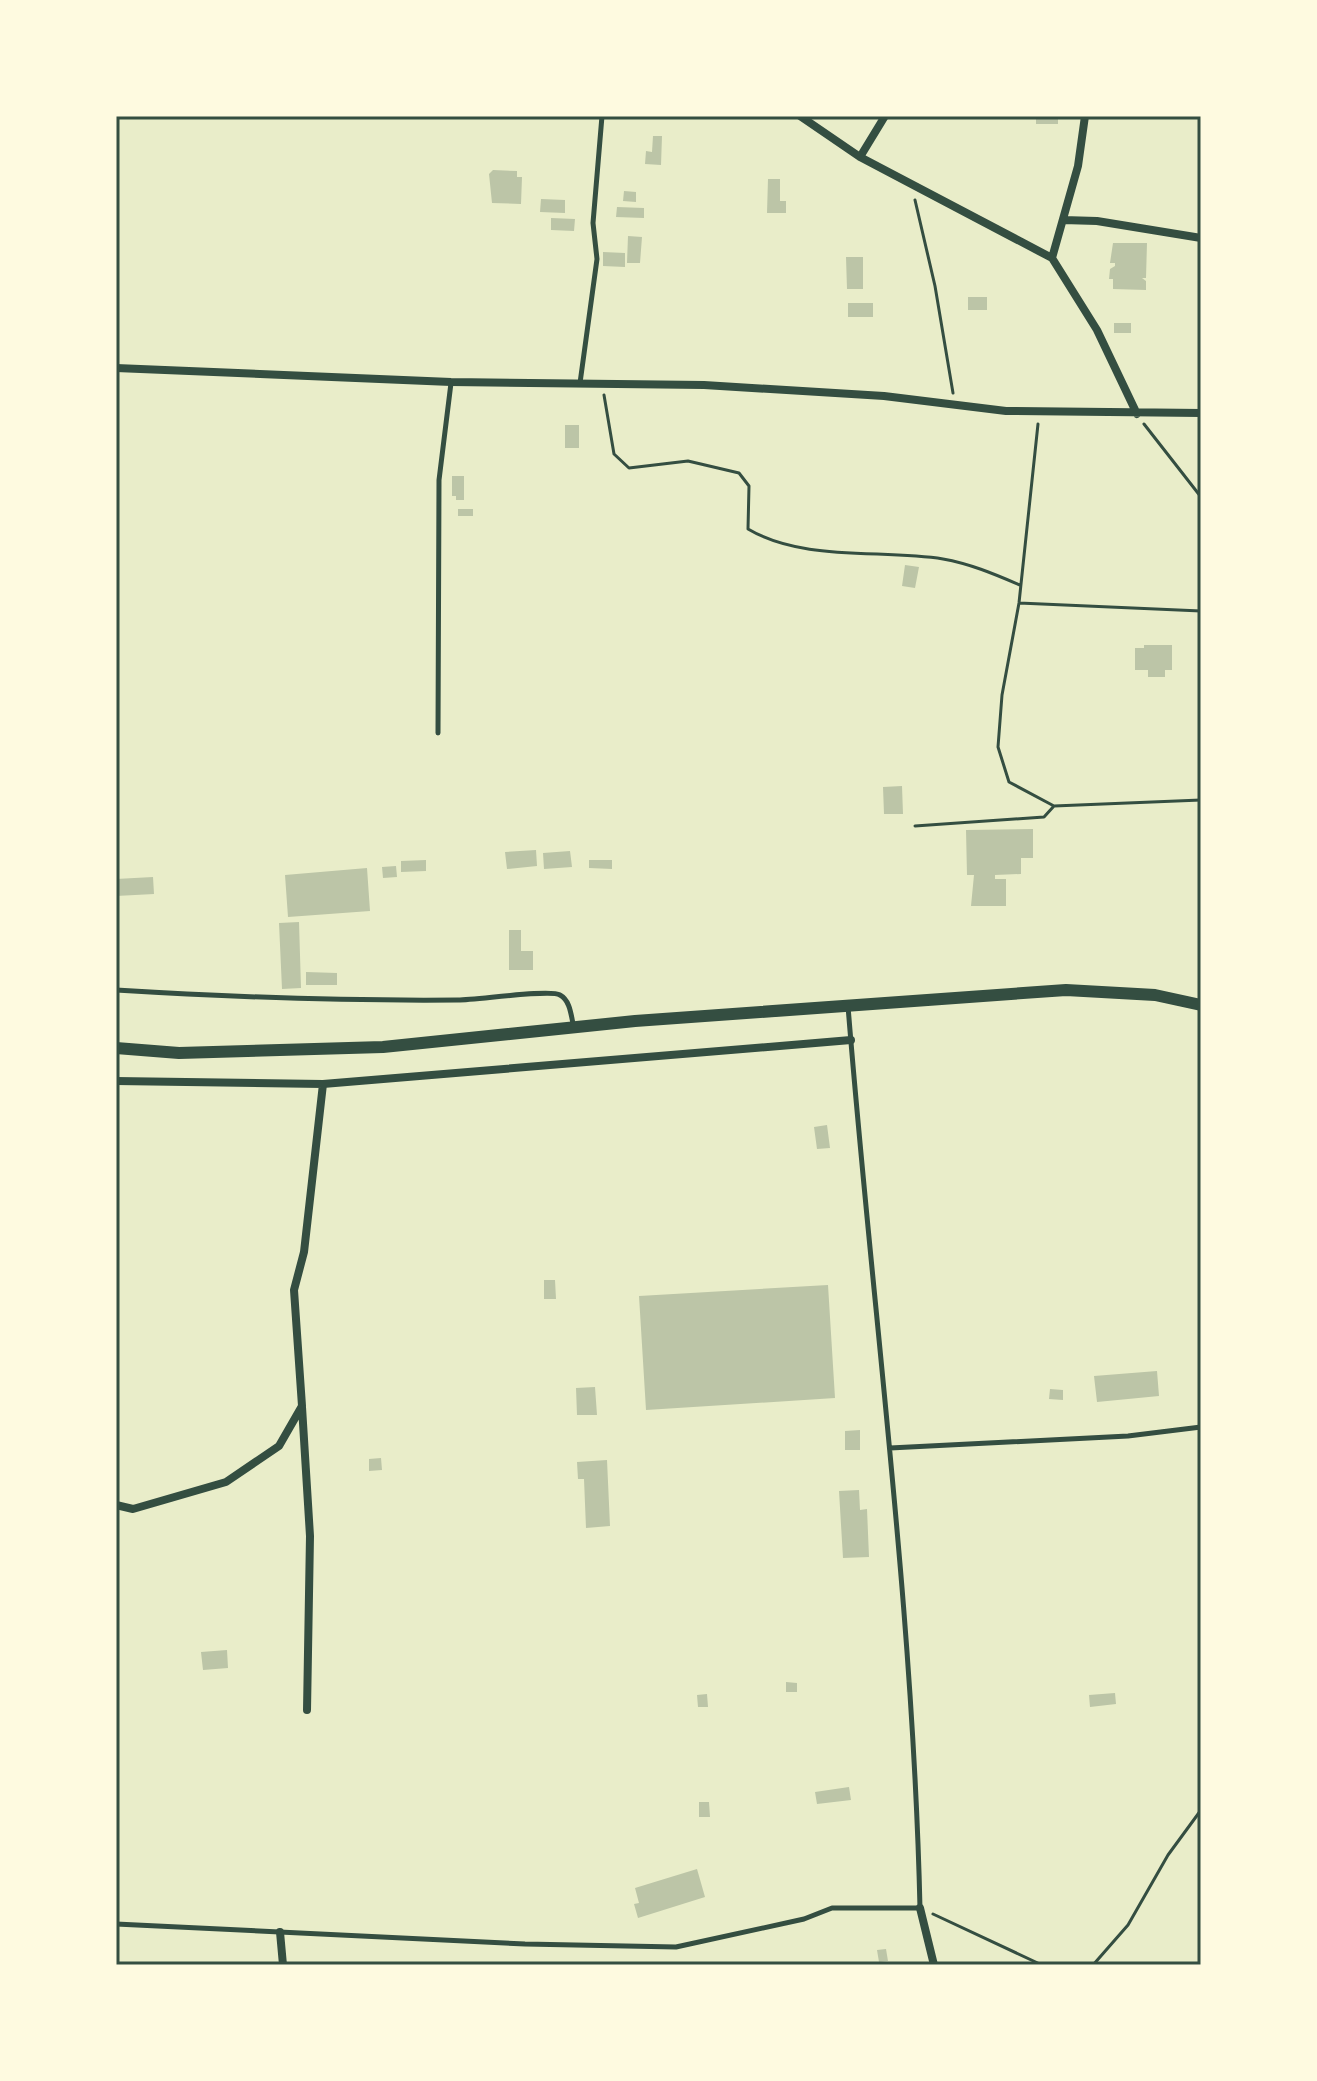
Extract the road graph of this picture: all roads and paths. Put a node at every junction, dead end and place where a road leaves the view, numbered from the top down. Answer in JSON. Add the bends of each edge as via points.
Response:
{"nodes":[{"id":1,"x":602,"y":116,"type":"edge"},
{"id":2,"x":800,"y":116,"type":"edge"},
{"id":3,"x":885,"y":116,"type":"edge"},
{"id":4,"x":1085,"y":116,"type":"edge"},
{"id":5,"x":860,"y":157,"type":"junction"},
{"id":6,"x":911,"y":185,"type":"junction"},
{"id":7,"x":1063,"y":220,"type":"junction"},
{"id":8,"x":1201,"y":238,"type":"edge"},
{"id":9,"x":1052,"y":258,"type":"junction"},
{"id":10,"x":116,"y":368,"type":"edge"},
{"id":11,"x":451,"y":382,"type":"junction"},
{"id":12,"x":580,"y":383,"type":"junction"},
{"id":13,"x":602,"y":383,"type":"junction"},
{"id":14,"x":955,"y":406,"type":"junction"},
{"id":15,"x":1039,"y":412,"type":"junction"},
{"id":16,"x":1201,"y":413,"type":"edge"},
{"id":17,"x":1137,"y":414,"type":"junction"},
{"id":18,"x":1201,"y":497,"type":"edge"},
{"id":19,"x":1021,"y":585,"type":"junction"},
{"id":20,"x":1019,"y":603,"type":"junction"},
{"id":21,"x":1201,"y":611,"type":"edge"},
{"id":22,"x":438,"y":733,"type":"dead end"},
{"id":23,"x":1201,"y":800,"type":"edge"},
{"id":24,"x":1054,"y":806,"type":"junction"},
{"id":25,"x":915,"y":826,"type":"dead end"},
{"id":26,"x":116,"y":990,"type":"edge"},
{"id":27,"x":848,"y":1005,"type":"junction"},
{"id":28,"x":1201,"y":1005,"type":"edge"},
{"id":29,"x":574,"y":1029,"type":"junction"},
{"id":30,"x":851,"y":1040,"type":"junction"},
{"id":31,"x":116,"y":1048,"type":"edge"},
{"id":32,"x":116,"y":1081,"type":"edge"},
{"id":33,"x":323,"y":1084,"type":"junction"},
{"id":34,"x":302,"y":1406,"type":"junction"},
{"id":35,"x":1201,"y":1427,"type":"edge"},
{"id":36,"x":890,"y":1448,"type":"junction"},
{"id":37,"x":116,"y":1505,"type":"edge"},
{"id":38,"x":307,"y":1710,"type":"dead end"},
{"id":39,"x":1201,"y":1810,"type":"edge"},
{"id":40,"x":920,"y":1908,"type":"junction"},
{"id":41,"x":116,"y":1924,"type":"edge"},
{"id":42,"x":280,"y":1932,"type":"junction"},
{"id":43,"x":283,"y":1965,"type":"edge"},
{"id":44,"x":934,"y":1965,"type":"edge"},
{"id":45,"x":1042,"y":1965,"type":"edge"},
{"id":46,"x":1093,"y":1965,"type":"edge"}],
"edges":[{"from":1,"to":12,"type":"lane","via":[[593,223],[597,259]]},
{"from":2,"to":5,"type":"street"},
{"from":3,"to":5,"type":"street"},
{"from":4,"to":7,"type":"street"},
{"from":5,"to":6,"type":"street"},
{"from":6,"to":9,"type":"street"},
{"from":6,"to":14,"type":"path"},
{"from":7,"to":8,"type":"street"},
{"from":7,"to":9,"type":"street"},
{"from":9,"to":17,"type":"street","via":[[1097,330]]},
{"from":10,"to":11,"type":"street"},
{"from":11,"to":12,"type":"street"},
{"from":11,"to":22,"type":"lane","via":[[439,480]]},
{"from":12,"to":13,"type":"street"},
{"from":13,"to":14,"type":"street","via":[[854,394]]},
{"from":13,"to":19,"type":"path","via":[[614,454],[629,468],[688,461],[739,473],[749,486],[748,529],[765,539],[940,558]]},
{"from":14,"to":15,"type":"street"},
{"from":15,"to":17,"type":"street"},
{"from":15,"to":19,"type":"path"},
{"from":16,"to":17,"type":"street"},
{"from":17,"to":18,"type":"path"},
{"from":19,"to":20,"type":"path"},
{"from":20,"to":21,"type":"path"},
{"from":20,"to":24,"type":"path","via":[[998,747],[1009,782]]},
{"from":23,"to":24,"type":"path"},
{"from":24,"to":25,"type":"path","via":[[1044,817]]},
{"from":26,"to":29,"type":"lane","via":[[361,1001],[496,1000],[540,992],[568,1002]]},
{"from":27,"to":28,"type":"street","via":[[1066,990],[1155,995]]},
{"from":27,"to":29,"type":"street"},
{"from":27,"to":30,"type":"lane"},
{"from":29,"to":31,"type":"street","via":[[383,1047],[179,1053]]},
{"from":30,"to":33,"type":"street"},
{"from":30,"to":36,"type":"lane"},
{"from":32,"to":33,"type":"street"},
{"from":33,"to":34,"type":"street","via":[[304,1252],[294,1290]]},
{"from":34,"to":37,"type":"street","via":[[279,1446],[226,1482],[133,1509]]},
{"from":34,"to":38,"type":"street","via":[[310,1536]]},
{"from":35,"to":36,"type":"lane","via":[[1128,1436]]},
{"from":36,"to":40,"type":"lane","via":[[910,1679]]},
{"from":39,"to":46,"type":"path","via":[[1128,1925]]},
{"from":40,"to":42,"type":"lane","via":[[832,1908],[676,1947]]},
{"from":40,"to":44,"type":"street"},
{"from":40,"to":45,"type":"path"},
{"from":41,"to":42,"type":"lane"},
{"from":42,"to":43,"type":"street"}]}
